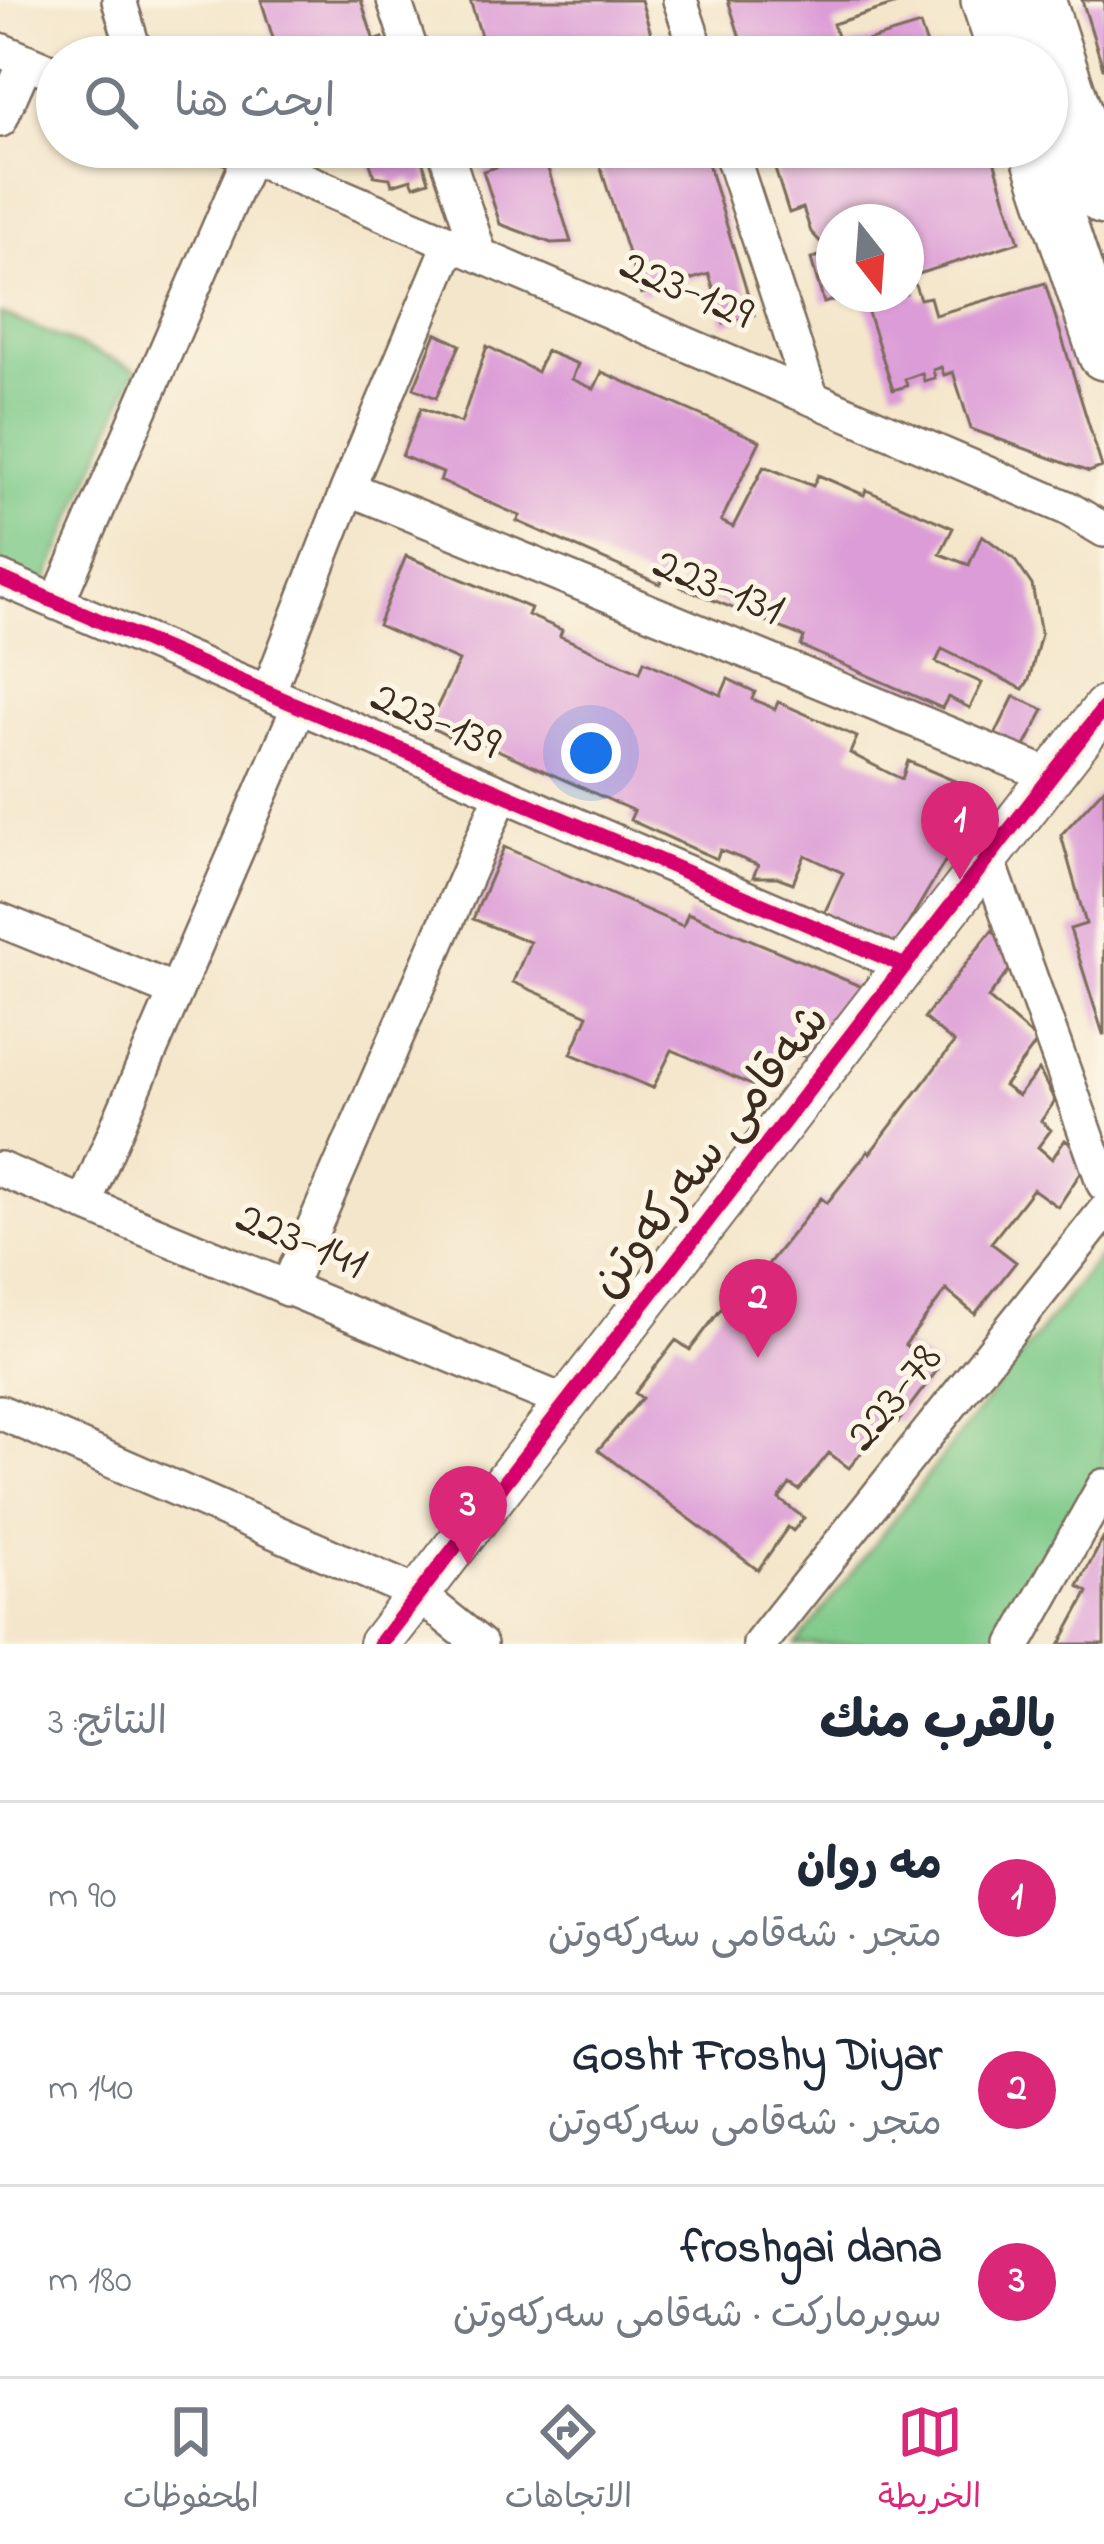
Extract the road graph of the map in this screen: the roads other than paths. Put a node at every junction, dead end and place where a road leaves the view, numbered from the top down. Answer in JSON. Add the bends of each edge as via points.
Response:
{"nodes":[{"id":1,"x":119,"y":0,"type":"edge"},
{"id":2,"x":394,"y":0,"type":"edge"},
{"id":3,"x":680,"y":0,"type":"edge"},
{"id":4,"x":987,"y":0,"type":"edge"},
{"id":5,"x":1039,"y":0,"type":"edge"},
{"id":6,"x":130,"y":36,"type":"edge"},
{"id":7,"x":406,"y":36,"type":"edge"},
{"id":8,"x":692,"y":36,"type":"edge"},
{"id":9,"x":999,"y":36,"type":"edge"},
{"id":10,"x":1051,"y":36,"type":"edge"},
{"id":11,"x":28,"y":62,"type":"edge"},
{"id":12,"x":1068,"y":89,"type":"edge"},
{"id":13,"x":0,"y":120,"type":"edge"},
{"id":14,"x":233,"y":168,"type":"edge"},
{"id":15,"x":277,"y":168,"type":"edge"},
{"id":16,"x":448,"y":168,"type":"edge"},
{"id":17,"x":736,"y":168,"type":"edge"},
{"id":18,"x":1043,"y":168,"type":"edge"},
{"id":19,"x":1104,"y":199,"type":"edge"},
{"id":20,"x":465,"y":248,"type":"junction"},
{"id":21,"x":1104,"y":354,"type":"edge"},
{"id":22,"x":811,"y":396,"type":"junction"},
{"id":23,"x":348,"y":488,"type":"junction"},
{"id":24,"x":1104,"y":530,"type":"edge"},
{"id":25,"x":0,"y":578,"type":"edge"},
{"id":26,"x":57,"y":602,"type":"junction"},
{"id":27,"x":284,"y":700,"type":"junction"},
{"id":28,"x":1104,"y":708,"type":"edge"},
{"id":29,"x":1052,"y":776,"type":"junction"},
{"id":30,"x":502,"y":794,"type":"junction"},
{"id":31,"x":988,"y":859,"type":"junction"},
{"id":32,"x":0,"y":920,"type":"edge"},
{"id":33,"x":905,"y":966,"type":"junction"},
{"id":34,"x":176,"y":991,"type":"junction"},
{"id":35,"x":0,"y":1169,"type":"edge"},
{"id":36,"x":1104,"y":1184,"type":"edge"},
{"id":37,"x":84,"y":1204,"type":"junction"},
{"id":38,"x":1104,"y":1212,"type":"edge"},
{"id":39,"x":287,"y":1288,"type":"junction"},
{"id":40,"x":567,"y":1403,"type":"junction"},
{"id":41,"x":0,"y":1412,"type":"edge"},
{"id":42,"x":1104,"y":1486,"type":"edge"},
{"id":43,"x":418,"y":1594,"type":"junction"},
{"id":44,"x":380,"y":1644,"type":"edge"},
{"id":45,"x":480,"y":1644,"type":"edge"},
{"id":46,"x":760,"y":1644,"type":"edge"},
{"id":47,"x":1015,"y":1644,"type":"edge"}],
"edges":[{"from":1,"to":6,"type":"street"},
{"from":2,"to":7,"type":"street"},
{"from":3,"to":8,"type":"street"},
{"from":4,"to":9,"type":"main road"},
{"from":5,"to":10,"type":"main road"},
{"from":11,"to":13,"type":"street"},
{"from":12,"to":19,"type":"main road"},
{"from":14,"to":26,"type":"street"},
{"from":15,"to":20,"type":"street","name":"223-129"},
{"from":16,"to":20,"type":"street"},
{"from":17,"to":22,"type":"street"},
{"from":18,"to":21,"type":"main road"},
{"from":20,"to":22,"type":"street","name":"223-129"},
{"from":20,"to":23,"type":"street"},
{"from":22,"to":24,"type":"street","name":"223-129"},
{"from":23,"to":27,"type":"street"},
{"from":23,"to":29,"type":"street","name":"223-131"},
{"from":25,"to":26,"type":"street","name":"223-139"},
{"from":26,"to":27,"type":"street","name":"223-139"},
{"from":27,"to":30,"type":"street","name":"223-139"},
{"from":27,"to":34,"type":"street"},
{"from":28,"to":29,"type":"street","name":"شەقامی سەرکەوتن"},
{"from":29,"to":31,"type":"street","name":"شەقامی سەرکەوتن"},
{"from":30,"to":33,"type":"street","name":"223-139"},
{"from":30,"to":39,"type":"street"},
{"from":31,"to":33,"type":"street","name":"شەقامی سەرکەوتن"},
{"from":31,"to":36,"type":"street"},
{"from":32,"to":34,"type":"street"},
{"from":33,"to":40,"type":"street","name":"شەقامی سەرکەوتن"},
{"from":34,"to":37,"type":"street"},
{"from":35,"to":37,"type":"street","name":"223-141"},
{"from":37,"to":39,"type":"street","name":"223-141"},
{"from":38,"to":46,"type":"street","name":"223-78"},
{"from":39,"to":40,"type":"street","name":"223-141"},
{"from":40,"to":43,"type":"street","name":"شەقامی سەرکەوتن"},
{"from":41,"to":43,"type":"street"},
{"from":42,"to":47,"type":"street"},
{"from":43,"to":44,"type":"street","name":"شەقامی سەرکەوتن"},
{"from":43,"to":45,"type":"street"}]}
